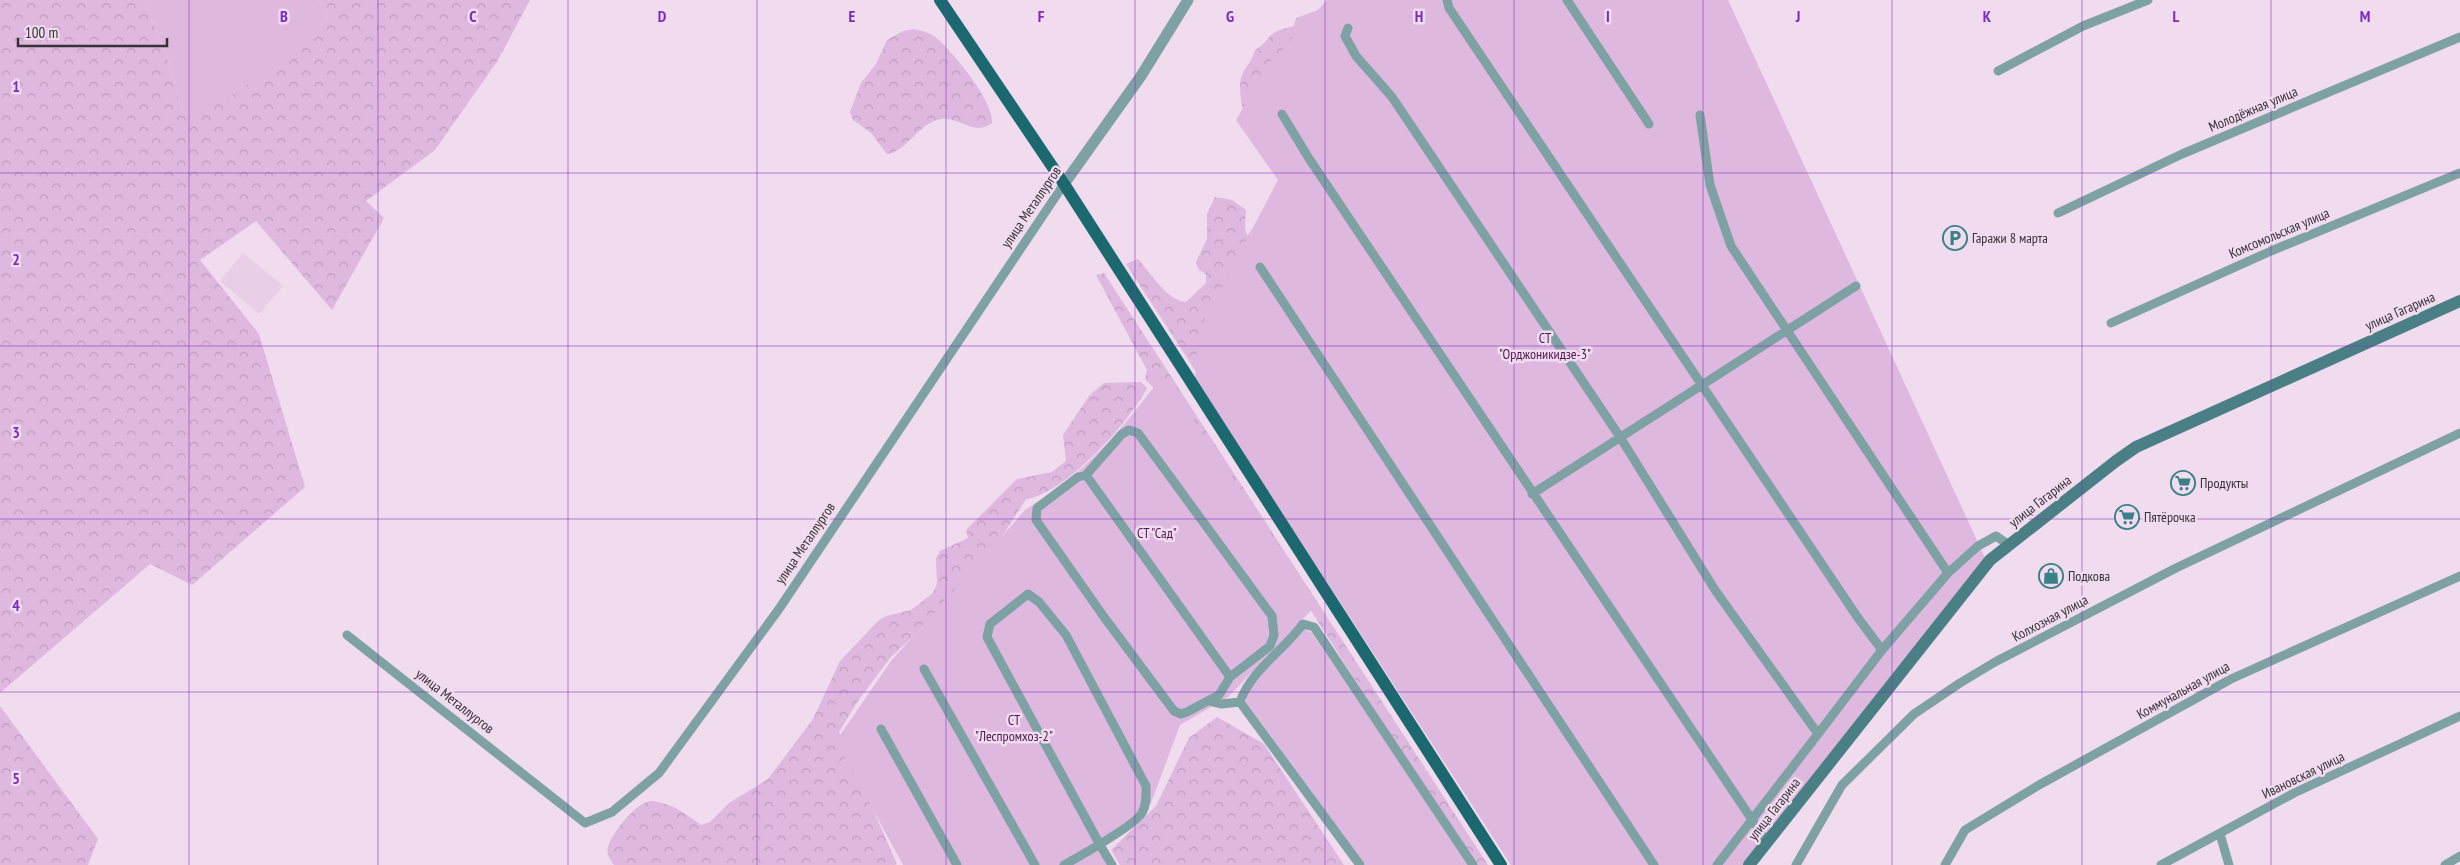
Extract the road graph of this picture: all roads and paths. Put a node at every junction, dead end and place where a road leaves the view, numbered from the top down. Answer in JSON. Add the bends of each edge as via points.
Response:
{"nodes":[{"id":1,"x":940,"y":0,"type":"edge"},
{"id":2,"x":1188,"y":0,"type":"edge"},
{"id":3,"x":1447,"y":0,"type":"edge"},
{"id":4,"x":1567,"y":0,"type":"edge"},
{"id":5,"x":2148,"y":0,"type":"edge"},
{"id":6,"x":1348,"y":28,"type":"dead end"},
{"id":7,"x":2460,"y":37,"type":"edge"},
{"id":8,"x":1998,"y":71,"type":"dead end"},
{"id":9,"x":1282,"y":114,"type":"dead end"},
{"id":10,"x":1700,"y":115,"type":"dead end"},
{"id":11,"x":1648,"y":124,"type":"dead end"},
{"id":12,"x":2460,"y":173,"type":"edge"},
{"id":13,"x":1064,"y":184,"type":"junction"},
{"id":14,"x":2058,"y":213,"type":"dead end"},
{"id":15,"x":1260,"y":267,"type":"dead end"},
{"id":16,"x":1856,"y":286,"type":"dead end"},
{"id":17,"x":2460,"y":300,"type":"edge"},
{"id":18,"x":2111,"y":324,"type":"dead end"},
{"id":19,"x":1786,"y":331,"type":"junction"},
{"id":20,"x":1702,"y":384,"type":"junction"},
{"id":21,"x":2460,"y":433,"type":"edge"},
{"id":22,"x":1620,"y":437,"type":"junction"},
{"id":23,"x":1086,"y":475,"type":"junction"},
{"id":24,"x":1532,"y":494,"type":"junction"},
{"id":25,"x":2009,"y":545,"type":"junction"},
{"id":26,"x":1948,"y":573,"type":"junction"},
{"id":27,"x":2460,"y":576,"type":"edge"},
{"id":28,"x":347,"y":635,"type":"dead end"},
{"id":29,"x":1882,"y":650,"type":"junction"},
{"id":30,"x":924,"y":669,"type":"dead end"},
{"id":31,"x":1230,"y":677,"type":"junction"},
{"id":32,"x":1210,"y":701,"type":"junction"},
{"id":33,"x":1240,"y":702,"type":"junction"},
{"id":34,"x":2460,"y":716,"type":"edge"},
{"id":35,"x":881,"y":729,"type":"dead end"},
{"id":36,"x":1818,"y":734,"type":"junction"},
{"id":37,"x":1751,"y":822,"type":"junction"},
{"id":38,"x":2220,"y":834,"type":"junction"},
{"id":39,"x":1767,"y":842,"type":"junction"},
{"id":40,"x":1100,"y":845,"type":"junction"},
{"id":41,"x":2460,"y":856,"type":"edge"},
{"id":42,"x":2166,"y":864,"type":"edge"},
{"id":43,"x":957,"y":865,"type":"edge"},
{"id":44,"x":1035,"y":865,"type":"edge"},
{"id":45,"x":1064,"y":865,"type":"edge"},
{"id":46,"x":1112,"y":865,"type":"edge"},
{"id":47,"x":1360,"y":865,"type":"edge"},
{"id":48,"x":1473,"y":865,"type":"edge"},
{"id":49,"x":1500,"y":865,"type":"edge"},
{"id":50,"x":1654,"y":865,"type":"edge"},
{"id":51,"x":1717,"y":865,"type":"edge"},
{"id":52,"x":1749,"y":865,"type":"edge"},
{"id":53,"x":1796,"y":865,"type":"edge"},
{"id":54,"x":1944,"y":865,"type":"edge"},
{"id":55,"x":2228,"y":865,"type":"edge"},
{"id":56,"x":2445,"y":865,"type":"edge"}],
"edges":[{"from":1,"to":13,"type":"main road"},
{"from":2,"to":13,"type":"street","name":"улица Металлургов","via":[[1141,76]]},
{"from":3,"to":20,"type":"street","via":[[1448,8]]},
{"from":4,"to":11,"type":"street"},
{"from":5,"to":8,"type":"street","via":[[2083,26]]},
{"from":6,"to":22,"type":"street","via":[[1345,36],[1356,56],[1392,97]]},
{"from":7,"to":14,"type":"street","name":"Молодёжная улица","via":[[2182,154]]},
{"from":9,"to":24,"type":"street"},
{"from":10,"to":19,"type":"street","via":[[1710,184],[1731,246]]},
{"from":12,"to":18,"type":"street","name":"Комсомольская улица","via":[[2271,251]]},
{"from":13,"to":28,"type":"street","name":"улица Металлургов","via":[[773,616],[659,773],[612,812],[585,823]]},
{"from":13,"to":49,"type":"main road"},
{"from":15,"to":50,"type":"street"},
{"from":16,"to":19,"type":"street"},
{"from":17,"to":25,"type":"main road","name":"улица Гагарина","via":[[2136,447]]},
{"from":19,"to":20,"type":"street"},
{"from":19,"to":26,"type":"street"},
{"from":20,"to":22,"type":"street"},
{"from":20,"to":29,"type":"street"},
{"from":21,"to":53,"type":"street","name":"Колхозная улица","via":[[2176,568],[1960,683],[1914,714],[1842,785]]},
{"from":22,"to":24,"type":"street"},
{"from":22,"to":36,"type":"street","via":[[1715,590]]},
{"from":23,"to":31,"type":"street"},
{"from":23,"to":31,"type":"street","via":[[1122,434],[1129,430],[1138,432],[1272,616],[1274,635],[1270,646]]},
{"from":23,"to":32,"type":"street","via":[[1078,477],[1036,508],[1036,520],[1174,711],[1181,714]]},
{"from":24,"to":37,"type":"street"},
{"from":25,"to":26,"type":"street","via":[[1996,536],[1978,546]]},
{"from":25,"to":39,"type":"main road","name":"улица Гагарина","via":[[1990,560]]},
{"from":26,"to":29,"type":"street"},
{"from":27,"to":54,"type":"street","name":"Коммунальная улица","via":[[2231,679],[2039,785],[1965,830]]},
{"from":29,"to":36,"type":"street"},
{"from":30,"to":44,"type":"street"},
{"from":31,"to":32,"type":"street","via":[[1219,695]]},
{"from":32,"to":33,"type":"street","via":[[1221,704]]},
{"from":33,"to":47,"type":"street"},
{"from":33,"to":48,"type":"street","via":[[1260,669],[1289,643],[1303,624],[1314,627]]},
{"from":34,"to":38,"type":"street","name":"Ивановская улица","via":[[2294,793]]},
{"from":35,"to":43,"type":"street"},
{"from":36,"to":37,"type":"street"},
{"from":37,"to":39,"type":"street"},
{"from":37,"to":51,"type":"street"},
{"from":38,"to":42,"type":"street","name":"Ивановская улица"},
{"from":38,"to":55,"type":"street"},
{"from":39,"to":52,"type":"main road","name":"улица Гагарина"},
{"from":40,"to":40,"type":"street","via":[[1141,814],[1146,804],[1146,786],[1066,634],[1028,594],[990,624],[988,637]]},
{"from":40,"to":45,"type":"street"},
{"from":40,"to":46,"type":"street"},
{"from":41,"to":56,"type":"street"}]}
